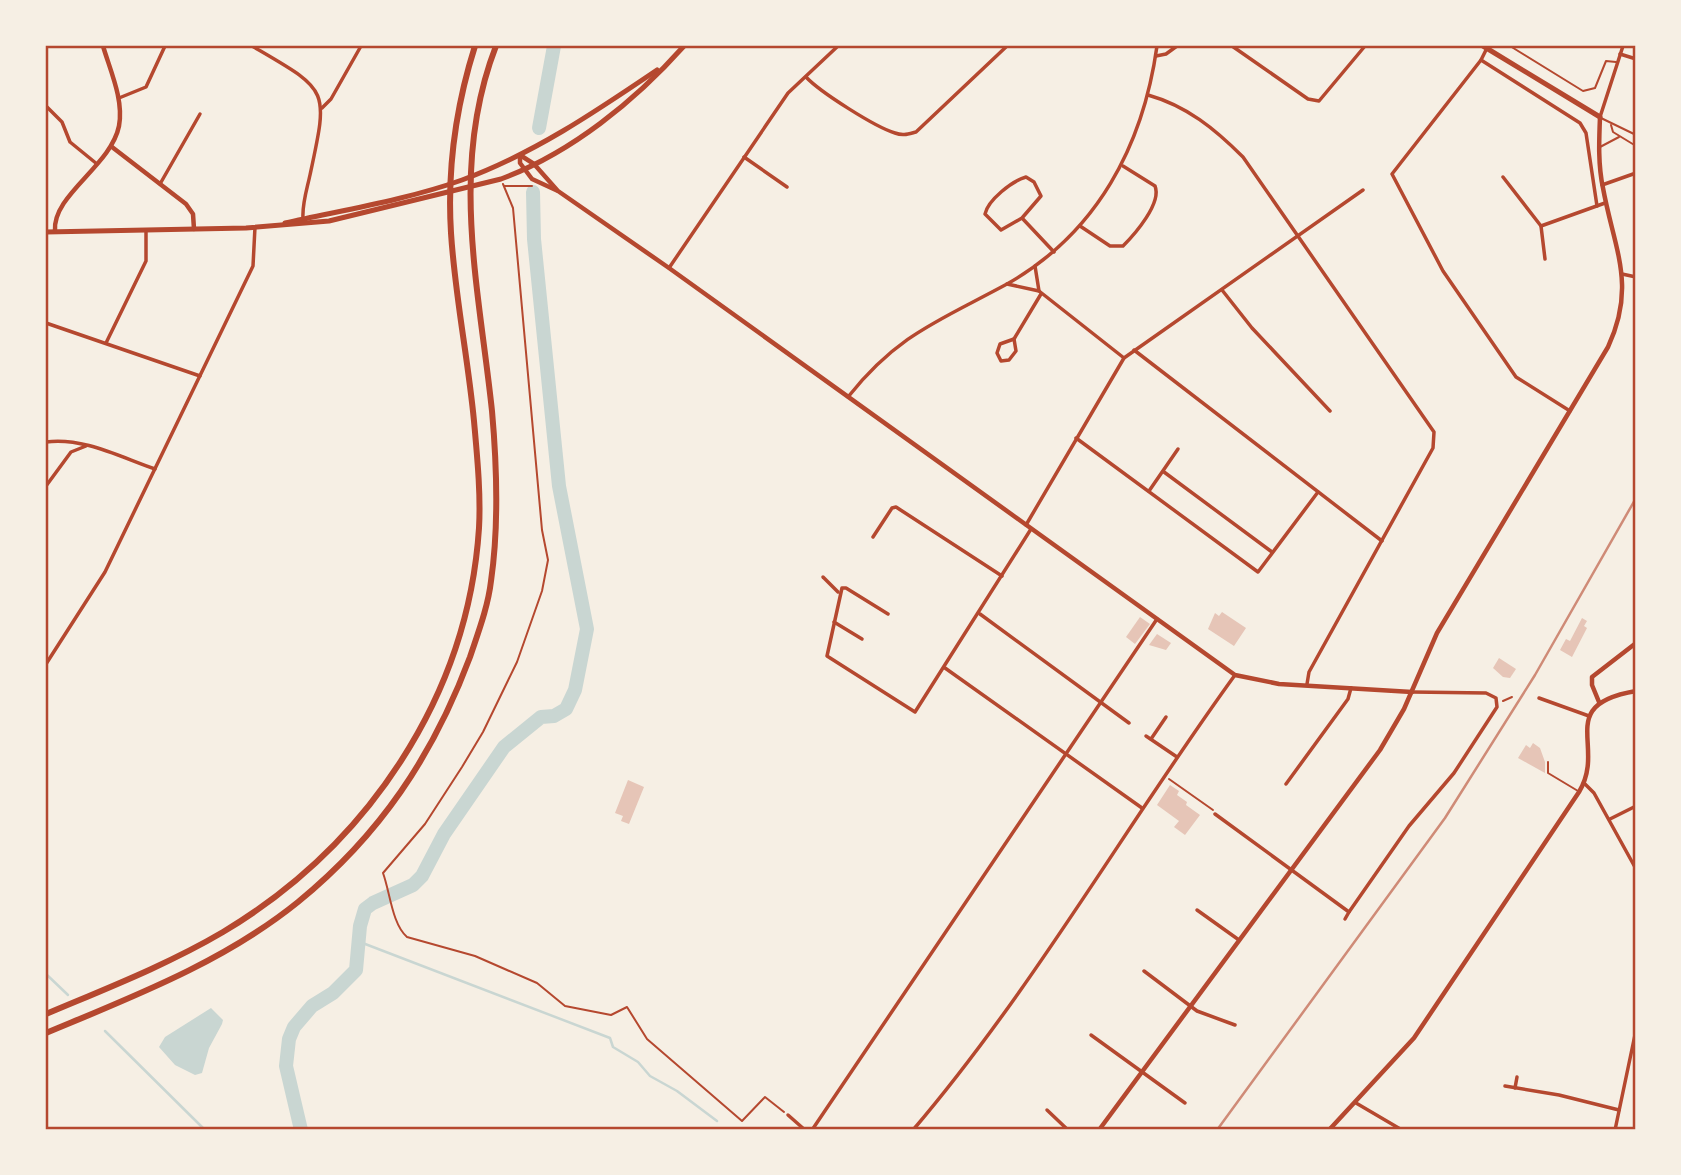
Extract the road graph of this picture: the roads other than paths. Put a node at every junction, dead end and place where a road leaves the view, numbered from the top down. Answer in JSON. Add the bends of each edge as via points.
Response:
{"nodes":[{"id":1,"x":103,"y":46,"type":"edge"},
{"id":2,"x":165,"y":46,"type":"edge"},
{"id":3,"x":252,"y":46,"type":"edge"},
{"id":4,"x":361,"y":46,"type":"edge"},
{"id":5,"x":475,"y":46,"type":"edge"},
{"id":6,"x":496,"y":46,"type":"edge"},
{"id":7,"x":684,"y":46,"type":"edge"},
{"id":8,"x":838,"y":46,"type":"edge"},
{"id":9,"x":1007,"y":46,"type":"edge"},
{"id":10,"x":1157,"y":46,"type":"edge"},
{"id":11,"x":1177,"y":46,"type":"edge"},
{"id":12,"x":1232,"y":46,"type":"edge"},
{"id":13,"x":1365,"y":46,"type":"edge"},
{"id":14,"x":1510,"y":46,"type":"edge"},
{"id":15,"x":1623,"y":46,"type":"edge"},
{"id":16,"x":1490,"y":48,"type":"edge"},
{"id":17,"x":1620,"y":54,"type":"junction"},
{"id":18,"x":1156,"y":56,"type":"junction"},
{"id":19,"x":1636,"y":59,"type":"edge"},
{"id":20,"x":671,"y":60,"type":"junction"},
{"id":21,"x":1480,"y":60,"type":"junction"},
{"id":22,"x":1617,"y":63,"type":"junction"},
{"id":23,"x":806,"y":77,"type":"junction"},
{"id":24,"x":1148,"y":95,"type":"junction"},
{"id":25,"x":118,"y":98,"type":"junction"},
{"id":26,"x":46,"y":106,"type":"edge"},
{"id":27,"x":322,"y":108,"type":"junction"},
{"id":28,"x":200,"y":114,"type":"dead end"},
{"id":29,"x":1600,"y":117,"type":"junction"},
{"id":30,"x":1611,"y":124,"type":"junction"},
{"id":31,"x":1636,"y":135,"type":"edge"},
{"id":32,"x":1620,"y":136,"type":"junction"},
{"id":33,"x":1636,"y":146,"type":"edge"},
{"id":34,"x":112,"y":147,"type":"junction"},
{"id":35,"x":1600,"y":147,"type":"junction"},
{"id":36,"x":520,"y":155,"type":"junction"},
{"id":37,"x":744,"y":157,"type":"junction"},
{"id":38,"x":534,"y":164,"type":"junction"},
{"id":39,"x":98,"y":166,"type":"junction"},
{"id":40,"x":1122,"y":166,"type":"junction"},
{"id":41,"x":523,"y":170,"type":"junction"},
{"id":42,"x":1636,"y":173,"type":"edge"},
{"id":43,"x":1503,"y":177,"type":"dead end"},
{"id":44,"x":160,"y":184,"type":"junction"},
{"id":45,"x":1602,"y":185,"type":"junction"},
{"id":46,"x":787,"y":187,"type":"dead end"},
{"id":47,"x":1363,"y":190,"type":"dead end"},
{"id":48,"x":558,"y":191,"type":"junction"},
{"id":49,"x":1606,"y":203,"type":"junction"},
{"id":50,"x":1597,"y":206,"type":"junction"},
{"id":51,"x":1022,"y":218,"type":"junction"},
{"id":52,"x":303,"y":221,"type":"junction"},
{"id":53,"x":1080,"y":226,"type":"junction"},
{"id":54,"x":1541,"y":226,"type":"junction"},
{"id":55,"x":255,"y":227,"type":"junction"},
{"id":56,"x":194,"y":229,"type":"junction"},
{"id":57,"x":146,"y":230,"type":"junction"},
{"id":58,"x":55,"y":231,"type":"junction"},
{"id":59,"x":46,"y":232,"type":"edge"},
{"id":60,"x":1298,"y":235,"type":"junction"},
{"id":61,"x":1054,"y":252,"type":"junction"},
{"id":62,"x":1545,"y":259,"type":"dead end"},
{"id":63,"x":1035,"y":266,"type":"junction"},
{"id":64,"x":669,"y":268,"type":"junction"},
{"id":65,"x":1622,"y":274,"type":"junction"},
{"id":66,"x":1636,"y":277,"type":"edge"},
{"id":67,"x":1007,"y":284,"type":"junction"},
{"id":68,"x":1222,"y":290,"type":"junction"},
{"id":69,"x":1040,"y":292,"type":"junction"},
{"id":70,"x":46,"y":323,"type":"edge"},
{"id":71,"x":1014,"y":339,"type":"junction"},
{"id":72,"x":106,"y":343,"type":"junction"},
{"id":73,"x":1134,"y":350,"type":"junction"},
{"id":74,"x":1124,"y":358,"type":"junction"},
{"id":75,"x":200,"y":376,"type":"junction"},
{"id":76,"x":848,"y":397,"type":"junction"},
{"id":77,"x":1330,"y":411,"type":"dead end"},
{"id":78,"x":1570,"y":411,"type":"junction"},
{"id":79,"x":1076,"y":438,"type":"junction"},
{"id":80,"x":46,"y":442,"type":"edge"},
{"id":81,"x":88,"y":446,"type":"junction"},
{"id":82,"x":1178,"y":449,"type":"dead end"},
{"id":83,"x":155,"y":469,"type":"junction"},
{"id":84,"x":1164,"y":472,"type":"junction"},
{"id":85,"x":46,"y":486,"type":"edge"},
{"id":86,"x":1149,"y":491,"type":"junction"},
{"id":87,"x":1318,"y":492,"type":"junction"},
{"id":88,"x":1026,"y":525,"type":"junction"},
{"id":89,"x":1031,"y":529,"type":"junction"},
{"id":90,"x":873,"y":537,"type":"dead end"},
{"id":91,"x":1382,"y":541,"type":"junction"},
{"id":92,"x":1272,"y":552,"type":"junction"},
{"id":93,"x":1002,"y":576,"type":"junction"},
{"id":94,"x":823,"y":577,"type":"dead end"},
{"id":95,"x":839,"y":592,"type":"junction"},
{"id":96,"x":888,"y":614,"type":"dead end"},
{"id":97,"x":980,"y":614,"type":"junction"},
{"id":98,"x":1157,"y":620,"type":"junction"},
{"id":99,"x":833,"y":622,"type":"junction"},
{"id":100,"x":862,"y":639,"type":"dead end"},
{"id":101,"x":1636,"y":643,"type":"edge"},
{"id":102,"x":46,"y":664,"type":"edge"},
{"id":103,"x":945,"y":668,"type":"junction"},
{"id":104,"x":1235,"y":675,"type":"junction"},
{"id":105,"x":1307,"y":684,"type":"junction"},
{"id":106,"x":1351,"y":688,"type":"junction"},
{"id":107,"x":1636,"y":691,"type":"edge"},
{"id":108,"x":1412,"y":692,"type":"junction"},
{"id":109,"x":1539,"y":698,"type":"dead end"},
{"id":110,"x":1101,"y":701,"type":"junction"},
{"id":111,"x":1599,"y":702,"type":"junction"},
{"id":112,"x":1564,"y":704,"type":"dead end"},
{"id":113,"x":1570,"y":709,"type":"junction"},
{"id":114,"x":1589,"y":716,"type":"junction"},
{"id":115,"x":1166,"y":717,"type":"dead end"},
{"id":116,"x":1129,"y":723,"type":"dead end"},
{"id":117,"x":1064,"y":754,"type":"junction"},
{"id":118,"x":1177,"y":757,"type":"junction"},
{"id":119,"x":1548,"y":762,"type":"dead end"},
{"id":120,"x":1584,"y":783,"type":"junction"},
{"id":121,"x":1286,"y":784,"type":"dead end"},
{"id":122,"x":1579,"y":792,"type":"junction"},
{"id":123,"x":1636,"y":806,"type":"edge"},
{"id":124,"x":1142,"y":808,"type":"junction"},
{"id":125,"x":1216,"y":814,"type":"road end"},
{"id":126,"x":1609,"y":820,"type":"junction"},
{"id":127,"x":1290,"y":869,"type":"junction"},
{"id":128,"x":1636,"y":869,"type":"edge"},
{"id":129,"x":1197,"y":910,"type":"dead end"},
{"id":130,"x":1349,"y":912,"type":"junction"},
{"id":131,"x":1345,"y":919,"type":"dead end"},
{"id":132,"x":1239,"y":940,"type":"junction"},
{"id":133,"x":1144,"y":971,"type":"dead end"},
{"id":134,"x":1191,"y":1005,"type":"junction"},
{"id":135,"x":46,"y":1014,"type":"edge"},
{"id":136,"x":1236,"y":1025,"type":"dead end"},
{"id":137,"x":1636,"y":1030,"type":"edge"},
{"id":138,"x":46,"y":1034,"type":"edge"},
{"id":139,"x":1091,"y":1035,"type":"dead end"},
{"id":140,"x":1142,"y":1071,"type":"junction"},
{"id":141,"x":1517,"y":1077,"type":"dead end"},
{"id":142,"x":1505,"y":1086,"type":"dead end"},
{"id":143,"x":1515,"y":1088,"type":"junction"},
{"id":144,"x":1185,"y":1103,"type":"dead end"},
{"id":145,"x":1356,"y":1103,"type":"junction"},
{"id":146,"x":1047,"y":1110,"type":"dead end"},
{"id":147,"x":1619,"y":1110,"type":"junction"},
{"id":148,"x":788,"y":1115,"type":"road end"},
{"id":149,"x":805,"y":1129,"type":"edge"},
{"id":150,"x":812,"y":1129,"type":"edge"},
{"id":151,"x":913,"y":1129,"type":"edge"},
{"id":152,"x":1068,"y":1129,"type":"edge"},
{"id":153,"x":1099,"y":1129,"type":"edge"},
{"id":154,"x":1329,"y":1129,"type":"edge"},
{"id":155,"x":1402,"y":1129,"type":"edge"},
{"id":156,"x":1615,"y":1129,"type":"edge"}],
"edges":[{"from":1,"to":25,"type":"street"},
{"from":2,"to":25,"type":"street","via":[[146,87]]},
{"from":3,"to":27,"type":"street","via":[[302,75]]},
{"from":4,"to":27,"type":"street"},
{"from":5,"to":135,"type":"highway","via":[[458,109],[451,232],[474,423],[479,527],[467,608],[443,682],[412,747],[381,793],[290,887],[223,932],[158,966]]},
{"from":6,"to":138,"type":"highway","via":[[477,117],[469,230],[492,411],[496,531],[491,584],[477,636],[430,749],[395,801],[351,853],[297,903],[226,950]]},
{"from":7,"to":20,"type":"main road"},
{"from":8,"to":23,"type":"street"},
{"from":9,"to":23,"type":"street","via":[[916,132],[906,135],[889,131]]},
{"from":10,"to":18,"type":"street"},
{"from":11,"to":18,"type":"street"},
{"from":12,"to":13,"type":"street","via":[[1308,99],[1319,101]]},
{"from":14,"to":22,"type":"lane","via":[[1583,91],[1595,88],[1606,61]]},
{"from":15,"to":17,"type":"street"},
{"from":16,"to":21,"type":"street"},
{"from":16,"to":29,"type":"main road"},
{"from":17,"to":19,"type":"street"},
{"from":17,"to":22,"type":"street"},
{"from":18,"to":24,"type":"street"},
{"from":20,"to":36,"type":"main road"},
{"from":20,"to":38,"type":"main road","via":[[611,117]]},
{"from":21,"to":50,"type":"street","via":[[1580,123],[1586,133]]},
{"from":21,"to":78,"type":"street","via":[[1392,174],[1443,271],[1516,377]]},
{"from":22,"to":29,"type":"street"},
{"from":23,"to":37,"type":"street","via":[[788,93]]},
{"from":24,"to":40,"type":"street"},
{"from":24,"to":60,"type":"street","via":[[1216,130],[1244,157]]},
{"from":25,"to":34,"type":"street","via":[[119,125]]},
{"from":26,"to":39,"type":"street","via":[[62,122],[70,142]]},
{"from":27,"to":52,"type":"street"},
{"from":28,"to":44,"type":"street"},
{"from":29,"to":30,"type":"lane"},
{"from":29,"to":35,"type":"street"},
{"from":30,"to":31,"type":"lane"},
{"from":30,"to":32,"type":"lane"},
{"from":32,"to":33,"type":"lane"},
{"from":32,"to":35,"type":"lane"},
{"from":34,"to":39,"type":"street"},
{"from":34,"to":44,"type":"street"},
{"from":35,"to":45,"type":"street"},
{"from":36,"to":38,"type":"street"},
{"from":36,"to":41,"type":"street"},
{"from":36,"to":52,"type":"main road","via":[[460,181]]},
{"from":37,"to":46,"type":"street"},
{"from":37,"to":64,"type":"street"},
{"from":38,"to":41,"type":"main road"},
{"from":38,"to":48,"type":"street"},
{"from":39,"to":58,"type":"street","via":[[59,209]]},
{"from":40,"to":53,"type":"street"},
{"from":40,"to":53,"type":"street","via":[[1155,186],[1156,201],[1128,240],[1116,248]]},
{"from":41,"to":48,"type":"street"},
{"from":41,"to":52,"type":"main road","via":[[415,203]]},
{"from":42,"to":45,"type":"street"},
{"from":43,"to":54,"type":"street"},
{"from":44,"to":56,"type":"street","via":[[186,204],[193,214]]},
{"from":45,"to":49,"type":"street"},
{"from":47,"to":60,"type":"street"},
{"from":48,"to":64,"type":"street"},
{"from":49,"to":50,"type":"street"},
{"from":49,"to":65,"type":"street"},
{"from":50,"to":54,"type":"street"},
{"from":51,"to":51,"type":"street","via":[[1001,230],[987,218],[986,209],[1026,177],[1041,196]]},
{"from":51,"to":61,"type":"street"},
{"from":52,"to":55,"type":"main road"},
{"from":53,"to":61,"type":"street"},
{"from":54,"to":62,"type":"street"},
{"from":55,"to":56,"type":"main road"},
{"from":55,"to":75,"type":"street","via":[[253,266]]},
{"from":56,"to":57,"type":"main road"},
{"from":57,"to":58,"type":"main road"},
{"from":57,"to":72,"type":"street","via":[[146,261]]},
{"from":58,"to":59,"type":"main road"},
{"from":60,"to":68,"type":"street"},
{"from":60,"to":91,"type":"street","via":[[1430,426],[1434,439]]},
{"from":61,"to":63,"type":"street"},
{"from":63,"to":67,"type":"street"},
{"from":63,"to":69,"type":"street"},
{"from":64,"to":76,"type":"street"},
{"from":65,"to":66,"type":"street"},
{"from":65,"to":78,"type":"street","via":[[1619,323]]},
{"from":67,"to":69,"type":"street"},
{"from":67,"to":76,"type":"street","via":[[906,338],[886,353]]},
{"from":68,"to":73,"type":"street"},
{"from":68,"to":77,"type":"street"},
{"from":69,"to":71,"type":"street"},
{"from":69,"to":74,"type":"street"},
{"from":70,"to":72,"type":"street"},
{"from":71,"to":71,"type":"street","via":[[1016,351],[1009,360],[1001,361],[997,353],[1000,344]]},
{"from":72,"to":75,"type":"street"},
{"from":73,"to":74,"type":"street"},
{"from":73,"to":87,"type":"street"},
{"from":74,"to":79,"type":"street"},
{"from":75,"to":83,"type":"street"},
{"from":76,"to":88,"type":"street"},
{"from":78,"to":108,"type":"street","via":[[1437,633]]},
{"from":79,"to":86,"type":"street"},
{"from":79,"to":88,"type":"street"},
{"from":80,"to":81,"type":"street","via":[[62,439]]},
{"from":81,"to":83,"type":"street"},
{"from":81,"to":85,"type":"street","via":[[71,452]]},
{"from":82,"to":84,"type":"street"},
{"from":83,"to":102,"type":"street","via":[[105,572]]},
{"from":84,"to":86,"type":"street"},
{"from":84,"to":92,"type":"street"},
{"from":86,"to":92,"type":"street","via":[[1256,571]]},
{"from":87,"to":91,"type":"street"},
{"from":87,"to":92,"type":"street"},
{"from":88,"to":89,"type":"street"},
{"from":89,"to":93,"type":"street"},
{"from":89,"to":98,"type":"street"},
{"from":90,"to":93,"type":"street","via":[[896,507]]},
{"from":91,"to":105,"type":"street","via":[[1309,672]]},
{"from":93,"to":97,"type":"street"},
{"from":94,"to":95,"type":"street"},
{"from":95,"to":96,"type":"street","via":[[846,588]]},
{"from":95,"to":99,"type":"street"},
{"from":97,"to":103,"type":"street"},
{"from":97,"to":110,"type":"street"},
{"from":98,"to":104,"type":"street"},
{"from":98,"to":110,"type":"street"},
{"from":99,"to":100,"type":"street"},
{"from":99,"to":103,"type":"street","via":[[827,656],[913,712]]},
{"from":101,"to":111,"type":"street","via":[[1592,677]]},
{"from":103,"to":117,"type":"street"},
{"from":104,"to":105,"type":"street"},
{"from":104,"to":118,"type":"street"},
{"from":105,"to":106,"type":"street"},
{"from":106,"to":108,"type":"street"},
{"from":106,"to":121,"type":"street","via":[[1348,699]]},
{"from":107,"to":111,"type":"street"},
{"from":108,"to":127,"type":"street","via":[[1380,750]]},
{"from":108,"to":130,"type":"street","via":[[1486,693],[1498,702],[1454,773],[1409,826]]},
{"from":109,"to":113,"type":"street"},
{"from":110,"to":116,"type":"street"},
{"from":110,"to":117,"type":"street"},
{"from":111,"to":114,"type":"street"},
{"from":112,"to":113,"type":"lane"},
{"from":113,"to":114,"type":"street"},
{"from":114,"to":120,"type":"street"},
{"from":115,"to":118,"type":"street","via":[[1149,738]]},
{"from":117,"to":124,"type":"street"},
{"from":117,"to":150,"type":"street"},
{"from":118,"to":124,"type":"street"},
{"from":119,"to":122,"type":"lane","via":[[1548,773]]},
{"from":120,"to":122,"type":"street"},
{"from":120,"to":126,"type":"street"},
{"from":122,"to":145,"type":"street","via":[[1414,1038]]},
{"from":123,"to":126,"type":"street"},
{"from":124,"to":151,"type":"street","via":[[1016,999]]},
{"from":125,"to":127,"type":"street"},
{"from":126,"to":128,"type":"street"},
{"from":127,"to":130,"type":"street"},
{"from":127,"to":132,"type":"street"},
{"from":129,"to":132,"type":"street"},
{"from":130,"to":131,"type":"street"},
{"from":132,"to":134,"type":"street"},
{"from":133,"to":134,"type":"street"},
{"from":134,"to":136,"type":"street"},
{"from":134,"to":140,"type":"street"},
{"from":137,"to":147,"type":"street"},
{"from":139,"to":140,"type":"street"},
{"from":140,"to":144,"type":"street"},
{"from":140,"to":153,"type":"street"},
{"from":141,"to":143,"type":"street"},
{"from":142,"to":143,"type":"street"},
{"from":143,"to":147,"type":"street"},
{"from":145,"to":154,"type":"street"},
{"from":145,"to":155,"type":"street"},
{"from":146,"to":152,"type":"street"},
{"from":147,"to":156,"type":"street"},
{"from":148,"to":149,"type":"street"}]}
